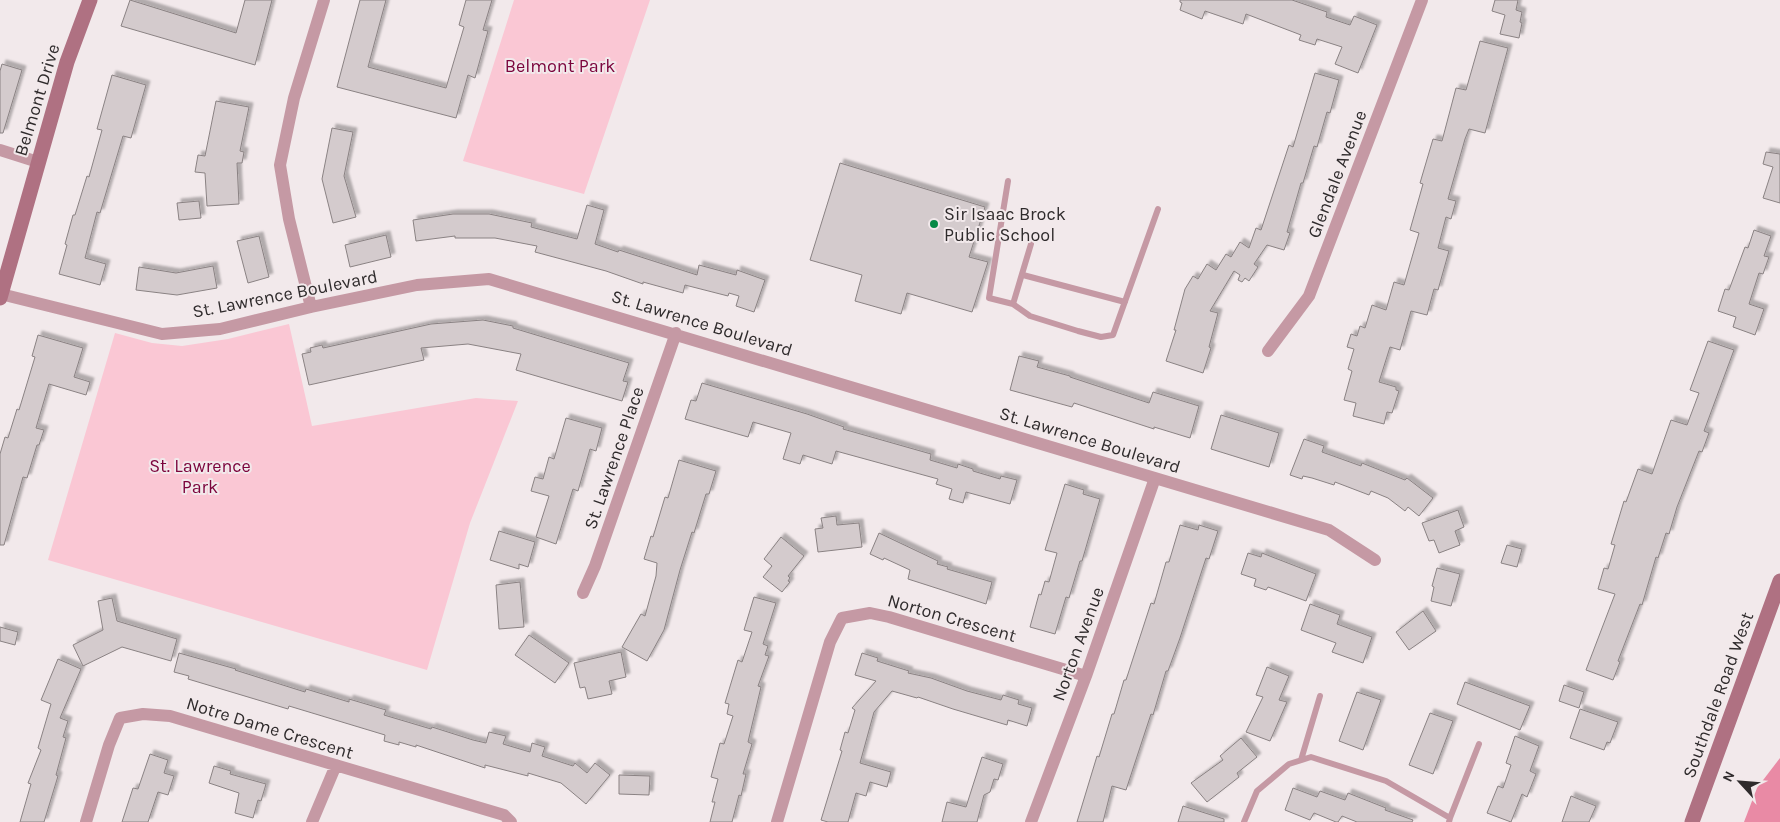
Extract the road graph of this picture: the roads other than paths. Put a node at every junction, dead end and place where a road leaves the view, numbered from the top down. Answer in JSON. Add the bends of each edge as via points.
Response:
{"nodes":[{"id":1,"x":90,"y":0,"type":"edge"},
{"id":2,"x":324,"y":0,"type":"edge"},
{"id":3,"x":1422,"y":0,"type":"edge"},
{"id":4,"x":0,"y":150,"type":"edge"},
{"id":5,"x":38,"y":162,"type":"junction"},
{"id":6,"x":1008,"y":181,"type":"dead end"},
{"id":7,"x":1158,"y":209,"type":"dead end"},
{"id":8,"x":1032,"y":244,"type":"dead end"},
{"id":9,"x":1023,"y":275,"type":"junction"},
{"id":10,"x":1,"y":296,"type":"edge"},
{"id":11,"x":1125,"y":302,"type":"junction"},
{"id":12,"x":1013,"y":304,"type":"junction"},
{"id":13,"x":311,"y":307,"type":"junction"},
{"id":14,"x":676,"y":333,"type":"junction"},
{"id":15,"x":1268,"y":351,"type":"dead end"},
{"id":16,"x":1155,"y":478,"type":"junction"},
{"id":17,"x":1375,"y":560,"type":"dead end"},
{"id":18,"x":1780,"y":581,"type":"edge"},
{"id":19,"x":583,"y":593,"type":"dead end"},
{"id":20,"x":1086,"y":676,"type":"junction"},
{"id":21,"x":1320,"y":696,"type":"dead end"},
{"id":22,"x":1479,"y":744,"type":"dead end"},
{"id":23,"x":1301,"y":760,"type":"junction"},
{"id":24,"x":336,"y":766,"type":"junction"},
{"id":25,"x":1449,"y":820,"type":"edge"},
{"id":26,"x":86,"y":822,"type":"edge"},
{"id":27,"x":312,"y":822,"type":"edge"},
{"id":28,"x":511,"y":822,"type":"edge"},
{"id":29,"x":777,"y":822,"type":"edge"},
{"id":30,"x":1031,"y":822,"type":"edge"},
{"id":31,"x":1244,"y":822,"type":"edge"},
{"id":32,"x":1692,"y":822,"type":"edge"}],
"edges":[{"from":1,"to":5,"type":"street","name":"Belmont Drive","via":[[66,62]]},
{"from":2,"to":13,"type":"street","via":[[294,98],[280,165],[289,219]]},
{"from":3,"to":15,"type":"street","name":"Glendale Avenue","via":[[1309,296]]},
{"from":4,"to":5,"type":"street"},
{"from":5,"to":10,"type":"street","name":"Belmont Drive"},
{"from":6,"to":12,"type":"lane","via":[[990,298]]},
{"from":7,"to":11,"type":"lane"},
{"from":8,"to":9,"type":"lane"},
{"from":9,"to":11,"type":"lane"},
{"from":9,"to":12,"type":"lane"},
{"from":10,"to":13,"type":"street","name":"St. Lawrence Boulevard","via":[[162,334],[220,329]]},
{"from":11,"to":12,"type":"lane","via":[[1113,335],[1101,337],[1030,316]]},
{"from":13,"to":14,"type":"street","name":"St. Lawrence Boulevard","via":[[417,286],[489,278]]},
{"from":14,"to":16,"type":"street","name":"St. Lawrence Boulevard"},
{"from":14,"to":19,"type":"street","name":"St. Lawrence Place"},
{"from":16,"to":17,"type":"street","name":"St. Lawrence Boulevard","via":[[1329,530]]},
{"from":16,"to":20,"type":"street","name":"Norton Avenue"},
{"from":18,"to":32,"type":"street","name":"Southdale Road West"},
{"from":20,"to":29,"type":"street","name":"Norton Crescent","via":[[889,617],[870,613],[842,618],[830,642]]},
{"from":20,"to":30,"type":"street","name":"Norton Avenue"},
{"from":21,"to":23,"type":"lane"},
{"from":22,"to":25,"type":"lane"},
{"from":23,"to":25,"type":"lane","via":[[1310,757],[1386,781]]},
{"from":23,"to":31,"type":"lane","via":[[1289,764],[1257,791]]},
{"from":24,"to":26,"type":"street","name":"Notre Dame Crescent","via":[[170,716],[142,714],[120,718]]},
{"from":24,"to":27,"type":"street"},
{"from":24,"to":28,"type":"street","name":"Notre Dame Crescent","via":[[504,815]]}]}
